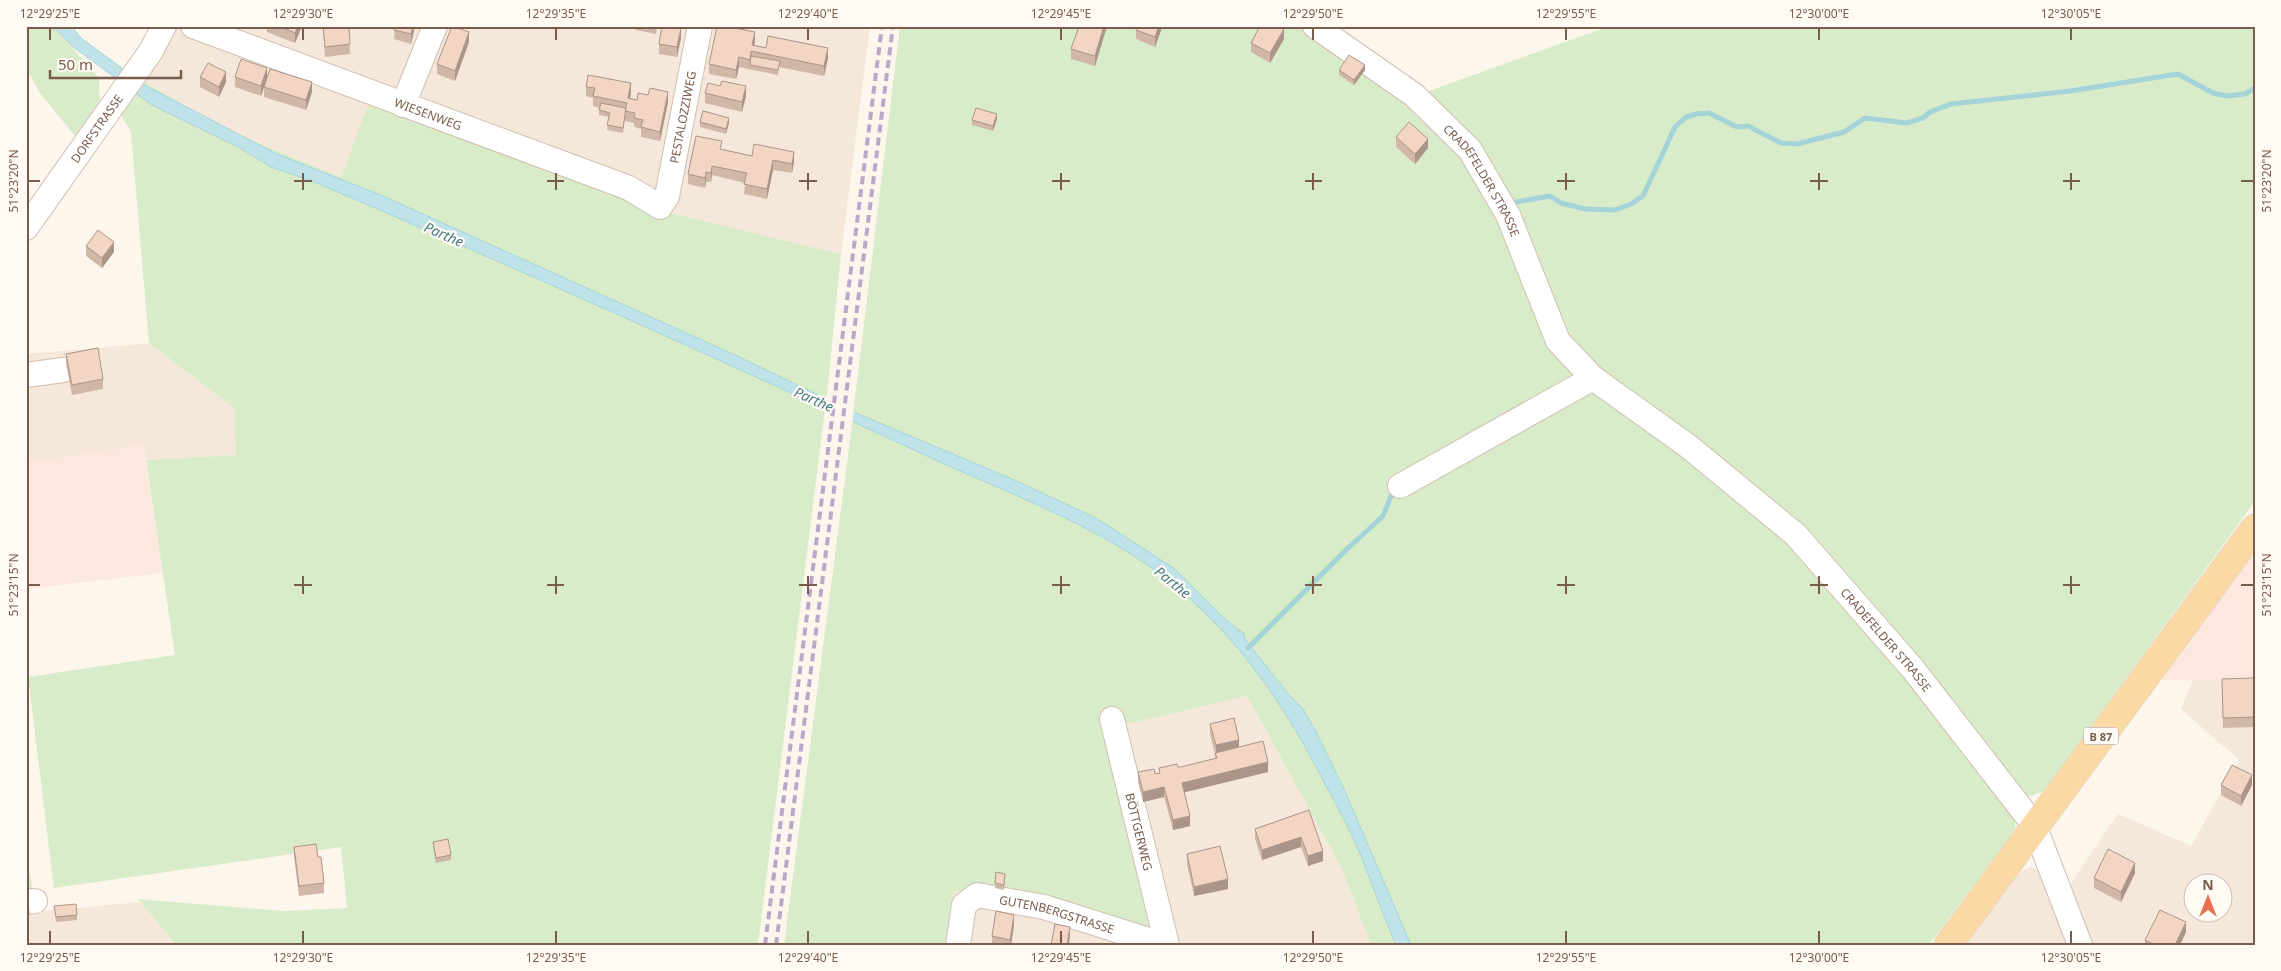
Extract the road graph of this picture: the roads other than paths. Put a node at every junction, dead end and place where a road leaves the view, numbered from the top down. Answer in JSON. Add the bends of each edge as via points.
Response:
{"nodes":[{"id":1,"x":164,"y":26,"type":"edge"},
{"id":2,"x":193,"y":26,"type":"edge"},
{"id":3,"x":435,"y":26,"type":"edge"},
{"id":4,"x":700,"y":26,"type":"edge"},
{"id":5,"x":1315,"y":26,"type":"edge"},
{"id":6,"x":403,"y":105,"type":"junction"},
{"id":7,"x":660,"y":206,"type":"joint"},
{"id":8,"x":26,"y":228,"type":"edge"},
{"id":9,"x":63,"y":370,"type":"dead end"},
{"id":10,"x":26,"y":375,"type":"edge"},
{"id":11,"x":1593,"y":378,"type":"junction"},
{"id":12,"x":1400,"y":486,"type":"dead end"},
{"id":13,"x":2255,"y":528,"type":"edge"},
{"id":14,"x":1112,"y":719,"type":"dead end"},
{"id":15,"x":2034,"y":825,"type":"junction"},
{"id":16,"x":958,"y":945,"type":"edge"},
{"id":17,"x":1165,"y":945,"type":"edge"},
{"id":18,"x":1948,"y":945,"type":"edge"},
{"id":19,"x":2080,"y":945,"type":"edge"}],
"edges":[{"from":1,"to":8,"type":"street","name":"DORFSTRASSE","via":[[104,120]]},
{"from":2,"to":6,"type":"street","name":"WIESENWEG"},
{"from":3,"to":6,"type":"street"},
{"from":4,"to":7,"type":"street","name":"PESTALOZZIWEG","via":[[667,196]]},
{"from":5,"to":11,"type":"street","name":"CRADEFELDER STRASSE","via":[[1414,95],[1470,150],[1508,215],[1558,341]]},
{"from":6,"to":7,"type":"street","name":"WIESENWEG","via":[[628,188]]},
{"from":9,"to":10,"type":"street"},
{"from":11,"to":12,"type":"street"},
{"from":11,"to":15,"type":"street","name":"CRADEFELDER STRASSE","via":[[1688,446],[1796,535],[1913,669]]},
{"from":13,"to":15,"type":"main road","number":"B 87"},
{"from":14,"to":17,"type":"street","name":"BÖTTGERWEG"},
{"from":15,"to":18,"type":"main road","number":"B 87"},
{"from":15,"to":19,"type":"street","name":"CRADEFELDER STRASSE"},
{"from":16,"to":17,"type":"street","name":"GUTENBERGSTRASSE","via":[[964,905],[978,895],[1044,907]]}]}
